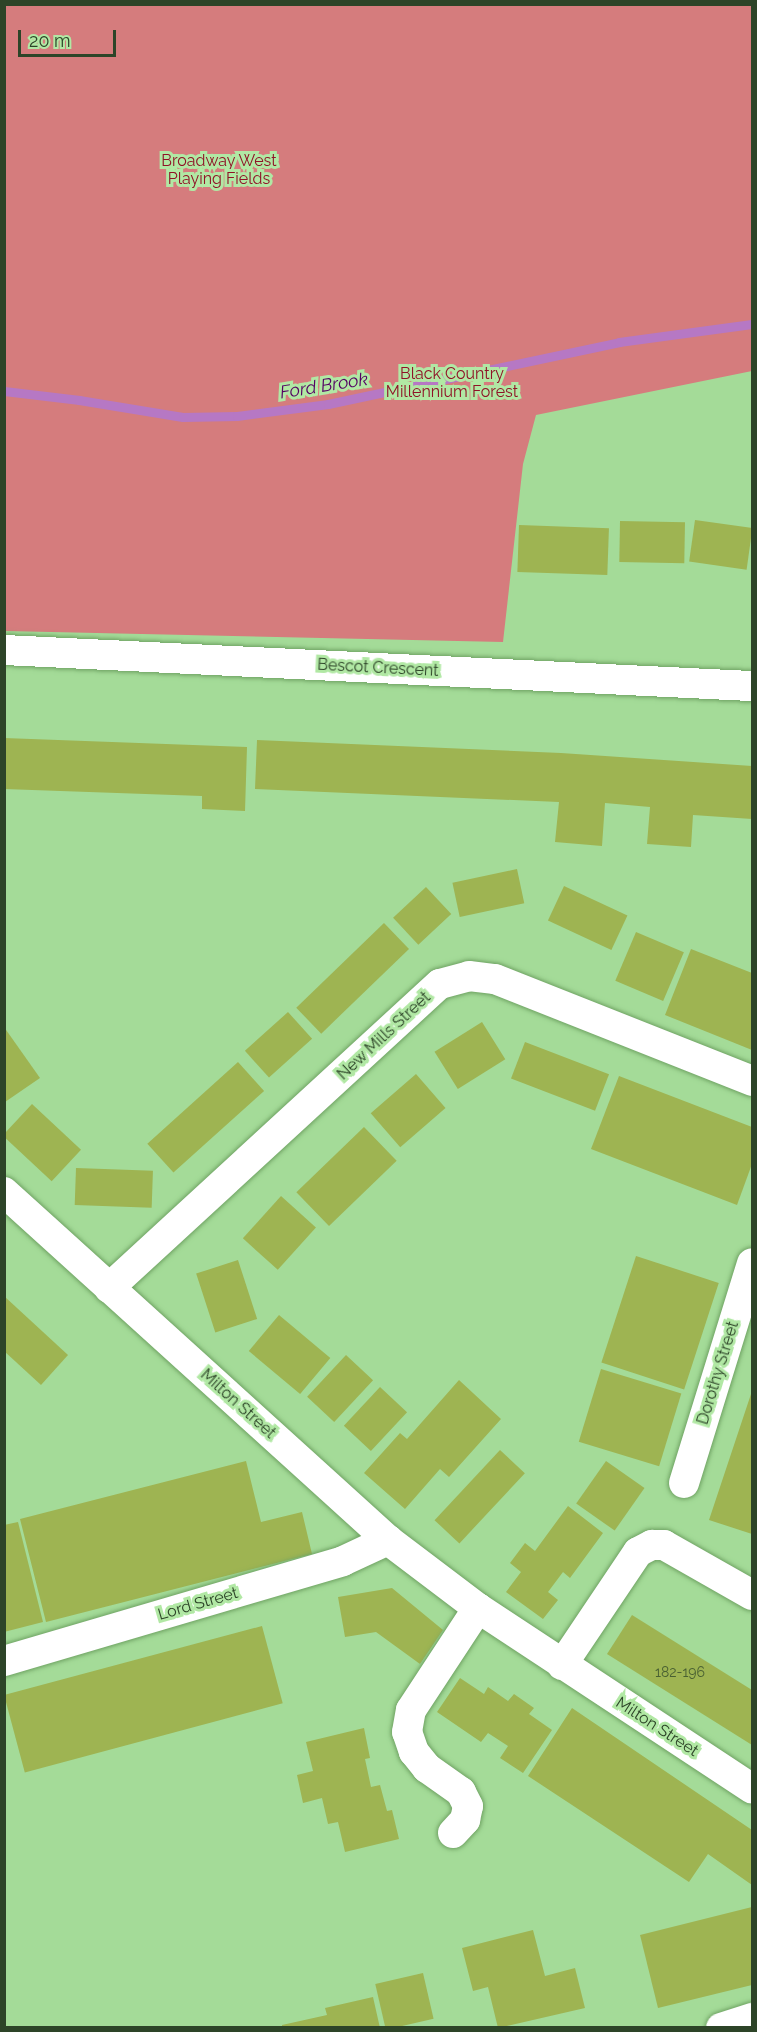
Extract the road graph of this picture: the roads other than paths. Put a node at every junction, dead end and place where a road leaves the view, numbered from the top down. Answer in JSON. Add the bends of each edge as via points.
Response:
{"nodes":[{"id":1,"x":4,"y":650,"type":"edge"},
{"id":2,"x":753,"y":686,"type":"edge"},
{"id":3,"x":753,"y":1081,"type":"edge"},
{"id":4,"x":4,"y":1192,"type":"edge"},
{"id":5,"x":753,"y":1263,"type":"edge"},
{"id":6,"x":109,"y":1288,"type":"junction"},
{"id":7,"x":684,"y":1483,"type":"dead end"},
{"id":8,"x":388,"y":1540,"type":"junction"},
{"id":9,"x":752,"y":1594,"type":"edge"},
{"id":10,"x":478,"y":1608,"type":"junction"},
{"id":11,"x":4,"y":1661,"type":"edge"},
{"id":12,"x":562,"y":1665,"type":"junction"},
{"id":13,"x":753,"y":1789,"type":"edge"},
{"id":14,"x":453,"y":1833,"type":"dead end"},
{"id":15,"x":753,"y":2018,"type":"edge"},
{"id":16,"x":721,"y":2028,"type":"edge"}],
"edges":[{"from":1,"to":2,"type":"street","name":"Bescot Crescent"},
{"from":3,"to":6,"type":"street","name":"New Mills Street","via":[[495,979],[469,976],[440,984]]},
{"from":4,"to":6,"type":"street","name":"Milton Street"},
{"from":5,"to":7,"type":"street","name":"Dorothy Street"},
{"from":6,"to":8,"type":"street","name":"Milton Street"},
{"from":8,"to":10,"type":"street","name":"Milton Street"},
{"from":8,"to":11,"type":"street","name":"Lord Street","via":[[343,1561]]},
{"from":9,"to":12,"type":"street","via":[[664,1545],[652,1545],[638,1552]]},
{"from":10,"to":12,"type":"street","name":"Milton Street"},
{"from":10,"to":14,"type":"street","via":[[411,1710],[406,1732],[414,1752],[427,1767],[462,1792],[468,1806],[465,1820]]},
{"from":12,"to":13,"type":"street","name":"Milton Street"},
{"from":15,"to":16,"type":"street"}]}
